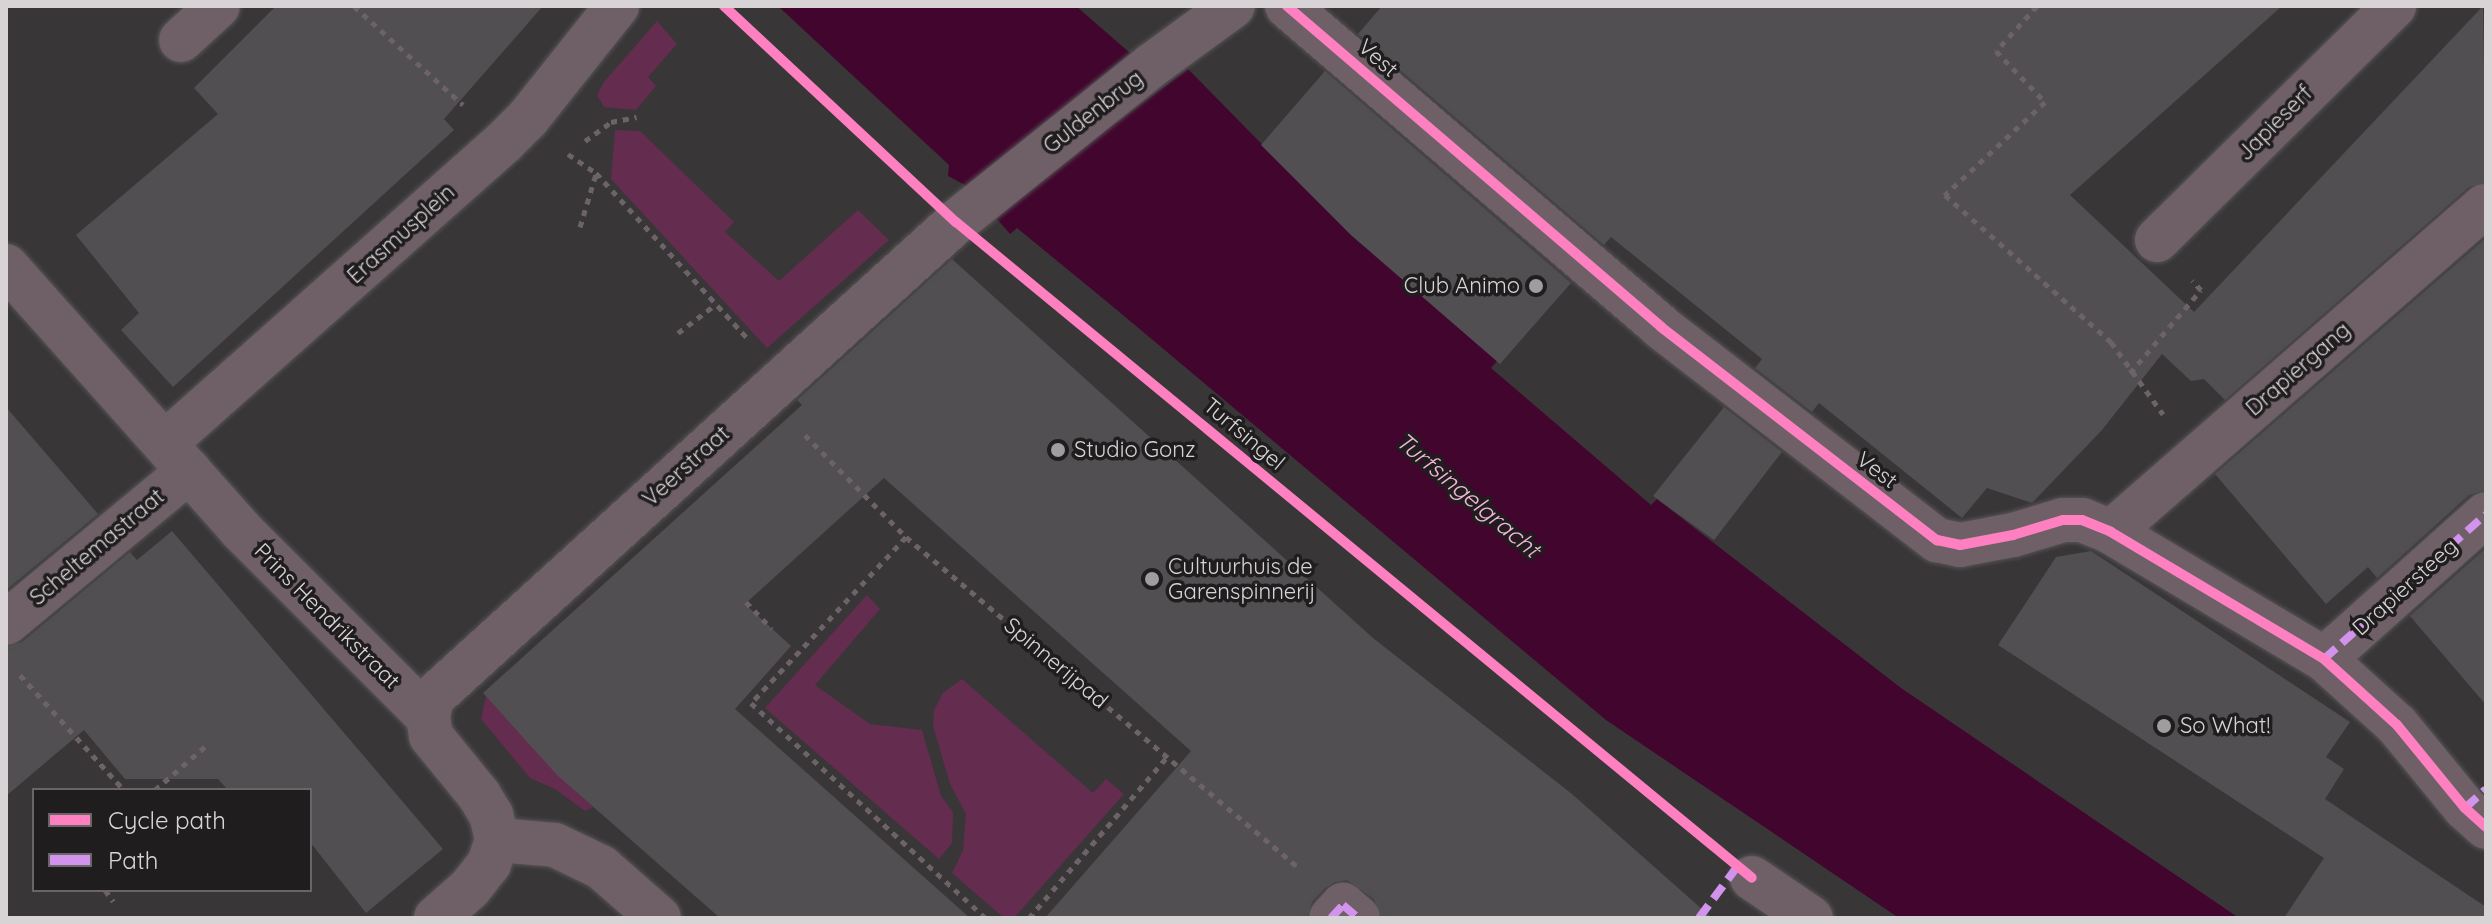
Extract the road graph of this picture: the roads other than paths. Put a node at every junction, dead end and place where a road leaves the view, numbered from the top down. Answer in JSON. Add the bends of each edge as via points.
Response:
{"nodes":[{"id":1,"x":218,"y":6,"type":"edge"},
{"id":2,"x":617,"y":6,"type":"edge"},
{"id":3,"x":1233,"y":6,"type":"edge"},
{"id":4,"x":1287,"y":6,"type":"edge"},
{"id":5,"x":2394,"y":6,"type":"edge"},
{"id":6,"x":181,"y":40,"type":"dead end"},
{"id":7,"x":2485,"y":206,"type":"edge"},
{"id":8,"x":967,"y":212,"type":"joint"},
{"id":9,"x":2157,"y":240,"type":"road end"},
{"id":10,"x":6,"y":266,"type":"edge"},
{"id":11,"x":177,"y":457,"type":"junction"},
{"id":12,"x":2486,"y":514,"type":"edge"},
{"id":13,"x":2111,"y":532,"type":"junction"},
{"id":14,"x":6,"y":623,"type":"edge"},
{"id":15,"x":2324,"y":659,"type":"junction"},
{"id":16,"x":428,"y":717,"type":"junction"},
{"id":17,"x":2479,"y":808,"type":"edge"},
{"id":18,"x":497,"y":840,"type":"junction"},
{"id":19,"x":1752,"y":878,"type":"dead end"},
{"id":20,"x":436,"y":918,"type":"edge"},
{"id":21,"x":659,"y":918,"type":"edge"},
{"id":22,"x":1811,"y":918,"type":"edge"}],
"edges":[{"from":1,"to":6,"type":"street"},
{"from":2,"to":11,"type":"street","name":"Erasmusplein","via":[[516,130]]},
{"from":3,"to":8,"type":"street","name":"Guldenbrug"},
{"from":4,"to":13,"type":"street","name":"Vest","via":[[1661,327],[1937,540],[1960,545],[2063,520],[2082,520]]},
{"from":5,"to":9,"type":"street","name":"Japieserf"},
{"from":7,"to":13,"type":"street","name":"Drapiergang"},
{"from":8,"to":16,"type":"street","name":"Veerstraat","via":[[438,691]]},
{"from":10,"to":11,"type":"street","name":"Prins Hendrikstraat"},
{"from":11,"to":14,"type":"street","name":"Scheltemastraat"},
{"from":11,"to":16,"type":"street","name":"Prins Hendrikstraat","via":[[241,530]]},
{"from":12,"to":15,"type":"street","name":"Drapiersteeg"},
{"from":13,"to":15,"type":"street","name":"Vest"},
{"from":15,"to":17,"type":"street","name":"Vest"},
{"from":16,"to":18,"type":"street","name":"Prins Hendrikstraat","via":[[435,744],[479,795]]},
{"from":18,"to":20,"type":"street","via":[[489,864]]},
{"from":18,"to":21,"type":"street","via":[[555,845],[601,867]]},
{"from":19,"to":22,"type":"street"}]}
